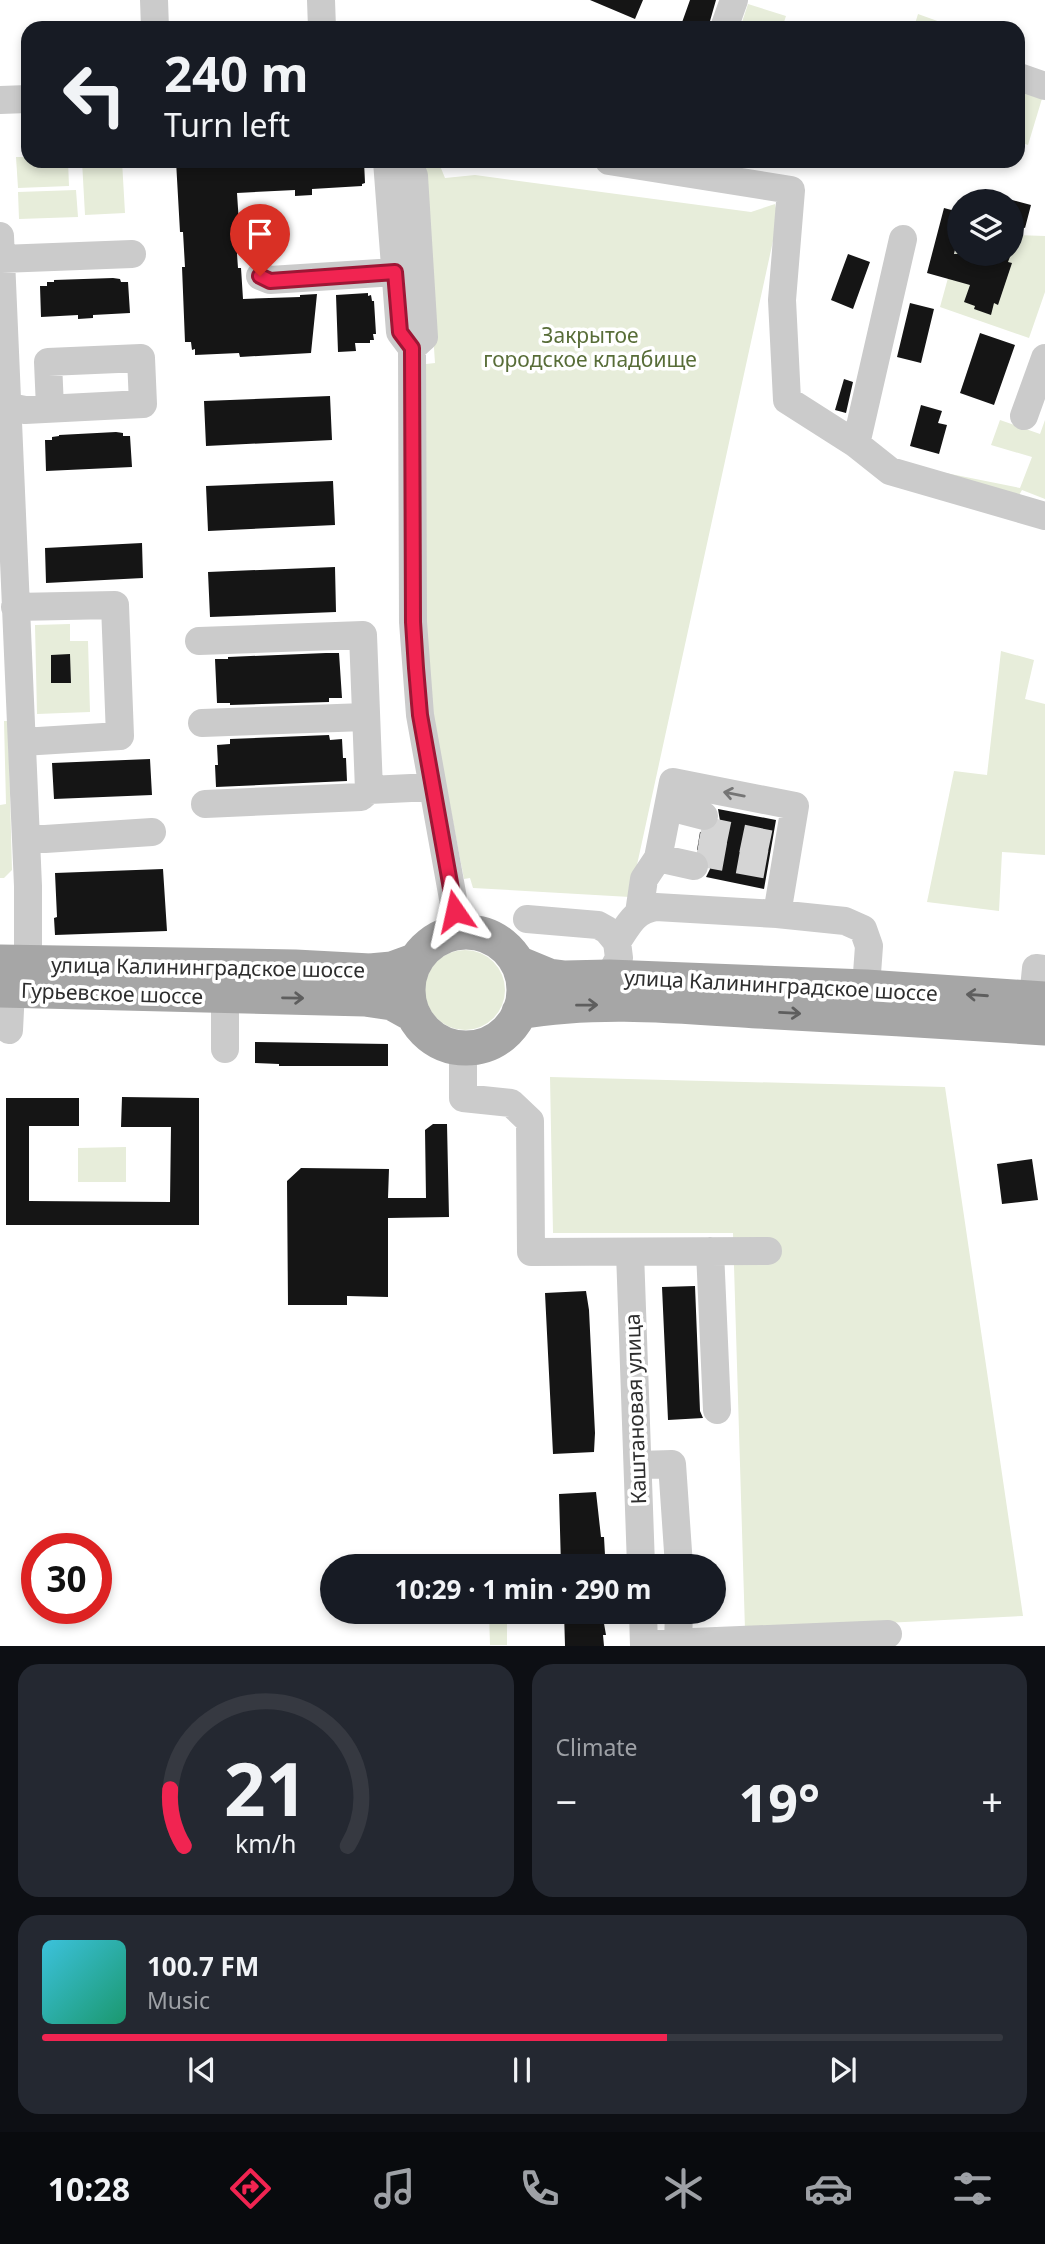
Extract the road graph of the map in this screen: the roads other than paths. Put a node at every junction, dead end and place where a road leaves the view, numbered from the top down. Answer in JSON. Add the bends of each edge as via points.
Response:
{"nodes":[{"id":1,"x":154,"y":0,"type":"edge"},
{"id":2,"x":321,"y":0,"type":"edge"},
{"id":3,"x":734,"y":0,"type":"edge"},
{"id":4,"x":155,"y":21,"type":"edge"},
{"id":5,"x":322,"y":21,"type":"edge"},
{"id":6,"x":726,"y":21,"type":"edge"},
{"id":7,"x":1025,"y":79,"type":"edge"},
{"id":8,"x":1045,"y":86,"type":"edge"},
{"id":9,"x":21,"y":99,"type":"edge"},
{"id":10,"x":0,"y":100,"type":"edge"},
{"id":11,"x":388,"y":168,"type":"edge"},
{"id":12,"x":411,"y":168,"type":"edge"},
{"id":13,"x":653,"y":168,"type":"edge"},
{"id":14,"x":903,"y":239,"type":"dead end"},
{"id":15,"x":1,"y":247,"type":"edge"},
{"id":16,"x":132,"y":254,"type":"dead end"},
{"id":17,"x":395,"y":272,"type":"junction"},
{"id":18,"x":260,"y":276,"type":"dead end"},
{"id":19,"x":1,"y":292,"type":"edge"},
{"id":20,"x":412,"y":348,"type":"junction"},
{"id":21,"x":1045,"y":358,"type":"edge"},
{"id":22,"x":4,"y":406,"type":"edge"},
{"id":23,"x":50,"y":408,"type":"dead end"},
{"id":24,"x":1024,"y":416,"type":"dead end"},
{"id":25,"x":856,"y":444,"type":"junction"},
{"id":26,"x":1045,"y":516,"type":"edge"},
{"id":27,"x":6,"y":526,"type":"edge"},
{"id":28,"x":15,"y":607,"type":"junction"},
{"id":29,"x":199,"y":641,"type":"dead end"},
{"id":30,"x":10,"y":709,"type":"edge"},
{"id":31,"x":365,"y":717,"type":"junction"},
{"id":32,"x":202,"y":723,"type":"dead end"},
{"id":33,"x":22,"y":743,"type":"junction"},
{"id":34,"x":432,"y":787,"type":"junction"},
{"id":35,"x":369,"y":790,"type":"junction"},
{"id":36,"x":205,"y":804,"type":"dead end"},
{"id":37,"x":152,"y":832,"type":"dead end"},
{"id":38,"x":663,"y":833,"type":"junction"},
{"id":39,"x":26,"y":836,"type":"junction"},
{"id":40,"x":639,"y":913,"type":"junction"},
{"id":41,"x":777,"y":914,"type":"junction"},
{"id":42,"x":527,"y":919,"type":"dead end"},
{"id":43,"x":459,"y":932,"type":"junction"},
{"id":44,"x":617,"y":942,"type":"junction"},
{"id":45,"x":414,"y":961,"type":"junction"},
{"id":46,"x":520,"y":964,"type":"junction"},
{"id":47,"x":10,"y":976,"type":"edge"},
{"id":48,"x":609,"y":977,"type":"junction"},
{"id":49,"x":866,"y":987,"type":"junction"},
{"id":50,"x":225,"y":996,"type":"junction"},
{"id":51,"x":1042,"y":999,"type":"edge"},
{"id":52,"x":519,"y":1012,"type":"junction"},
{"id":53,"x":410,"y":1013,"type":"junction"},
{"id":54,"x":9,"y":1030,"type":"dead end"},
{"id":55,"x":225,"y":1049,"type":"dead end"},
{"id":56,"x":463,"y":1049,"type":"junction"},
{"id":57,"x":710,"y":1251,"type":"junction"},
{"id":58,"x":768,"y":1251,"type":"dead end"},
{"id":59,"x":630,"y":1252,"type":"junction"},
{"id":60,"x":717,"y":1410,"type":"dead end"},
{"id":61,"x":638,"y":1465,"type":"junction"},
{"id":62,"x":641,"y":1554,"type":"edge"},
{"id":63,"x":677,"y":1554,"type":"edge"},
{"id":64,"x":643,"y":1624,"type":"edge"},
{"id":65,"x":679,"y":1624,"type":"edge"},
{"id":66,"x":888,"y":1634,"type":"dead end"},
{"id":67,"x":678,"y":1643,"type":"junction"},
{"id":68,"x":644,"y":1645,"type":"edge"}],
"edges":[{"from":1,"to":4,"type":"street"},
{"from":2,"to":5,"type":"street"},
{"from":3,"to":6,"type":"street"},
{"from":7,"to":8,"type":"street"},
{"from":9,"to":10,"type":"street"},
{"from":11,"to":17,"type":"street"},
{"from":12,"to":20,"type":"street","via":[[424,337]]},
{"from":13,"to":25,"type":"street","via":[[791,190],[782,300],[787,400]]},
{"from":14,"to":25,"type":"street"},
{"from":15,"to":16,"type":"street"},
{"from":15,"to":19,"type":"street"},
{"from":17,"to":18,"type":"street","via":[[270,281]]},
{"from":17,"to":20,"type":"street","via":[[400,332]]},
{"from":19,"to":22,"type":"street"},
{"from":20,"to":34,"type":"street","via":[[413,622],[420,715]]},
{"from":21,"to":24,"type":"street"},
{"from":22,"to":23,"type":"street"},
{"from":22,"to":27,"type":"street"},
{"from":25,"to":26,"type":"street","via":[[890,471]]},
{"from":27,"to":28,"type":"street"},
{"from":28,"to":30,"type":"street"},
{"from":28,"to":33,"type":"street","via":[[115,605],[120,736]]},
{"from":29,"to":31,"type":"street","via":[[363,635]]},
{"from":30,"to":33,"type":"street"},
{"from":31,"to":32,"type":"street"},
{"from":31,"to":35,"type":"street"},
{"from":33,"to":39,"type":"street"},
{"from":34,"to":35,"type":"street"},
{"from":34,"to":43,"type":"street"},
{"from":35,"to":36,"type":"street","via":[[361,797]]},
{"from":37,"to":39,"type":"street","via":[[45,839]]},
{"from":38,"to":38,"type":"street","via":[[699,841]]},
{"from":38,"to":40,"type":"street","via":[[644,879]]},
{"from":41,"to":38,"type":"street","one_way":true,"via":[[779,857],[795,806],[673,782]]},
{"from":39,"to":47,"type":"street","via":[[28,886]]},
{"from":40,"to":41,"type":"street","via":[[656,907]]},
{"from":40,"to":44,"type":"street"},
{"from":41,"to":49,"type":"street","via":[[845,921],[863,929],[869,946]]},
{"from":42,"to":44,"type":"street","via":[[598,925]]},
{"from":43,"to":45,"type":"main road","via":[[431,942]]},
{"from":43,"to":46,"type":"main road","via":[[502,942]]},
{"from":44,"to":48,"type":"street","via":[[619,958]]},
{"from":45,"to":47,"type":"main road","name":"улица Калининградское шоссе","via":[[392,970],[370,971],[282,967]]},
{"from":45,"to":53,"type":"main road","via":[[406,991]]},
{"from":46,"to":48,"type":"main road","name":"улица Калининградское шоссе","via":[[549,976]]},
{"from":46,"to":52,"type":"main road","via":[[525,986]]},
{"from":47,"to":50,"type":"main road","name":"Гурьевское шоссе"},
{"from":47,"to":54,"type":"street"},
{"from":48,"to":49,"type":"main road","name":"улица Калининградское шоссе"},
{"from":51,"to":49,"type":"main road","name":"улица Калининградское шоссе","one_way":true},
{"from":50,"to":53,"type":"main road","name":"улица Калининградское шоссе","one_way":true,"via":[[365,999],[392,1003]]},
{"from":50,"to":55,"type":"street"},
{"from":52,"to":51,"type":"main road","name":"улица Калининградское шоссе","one_way":true,"via":[[626,1005],[735,1009]]},
{"from":52,"to":56,"type":"main road","via":[[503,1036],[487,1045]]},
{"from":53,"to":56,"type":"main road","via":[[423,1031],[444,1045]]},
{"from":56,"to":59,"type":"street","via":[[463,1098],[511,1103],[530,1121],[531,1252]]},
{"from":57,"to":58,"type":"street"},
{"from":57,"to":59,"type":"street"},
{"from":57,"to":60,"type":"street"},
{"from":59,"to":61,"type":"street","name":"Каштановая улица"},
{"from":61,"to":62,"type":"street","name":"Каштановая улица"},
{"from":61,"to":63,"type":"street","via":[[672,1464]]},
{"from":64,"to":68,"type":"street"},
{"from":65,"to":67,"type":"street"},
{"from":66,"to":67,"type":"street"},
{"from":67,"to":68,"type":"street"}]}
